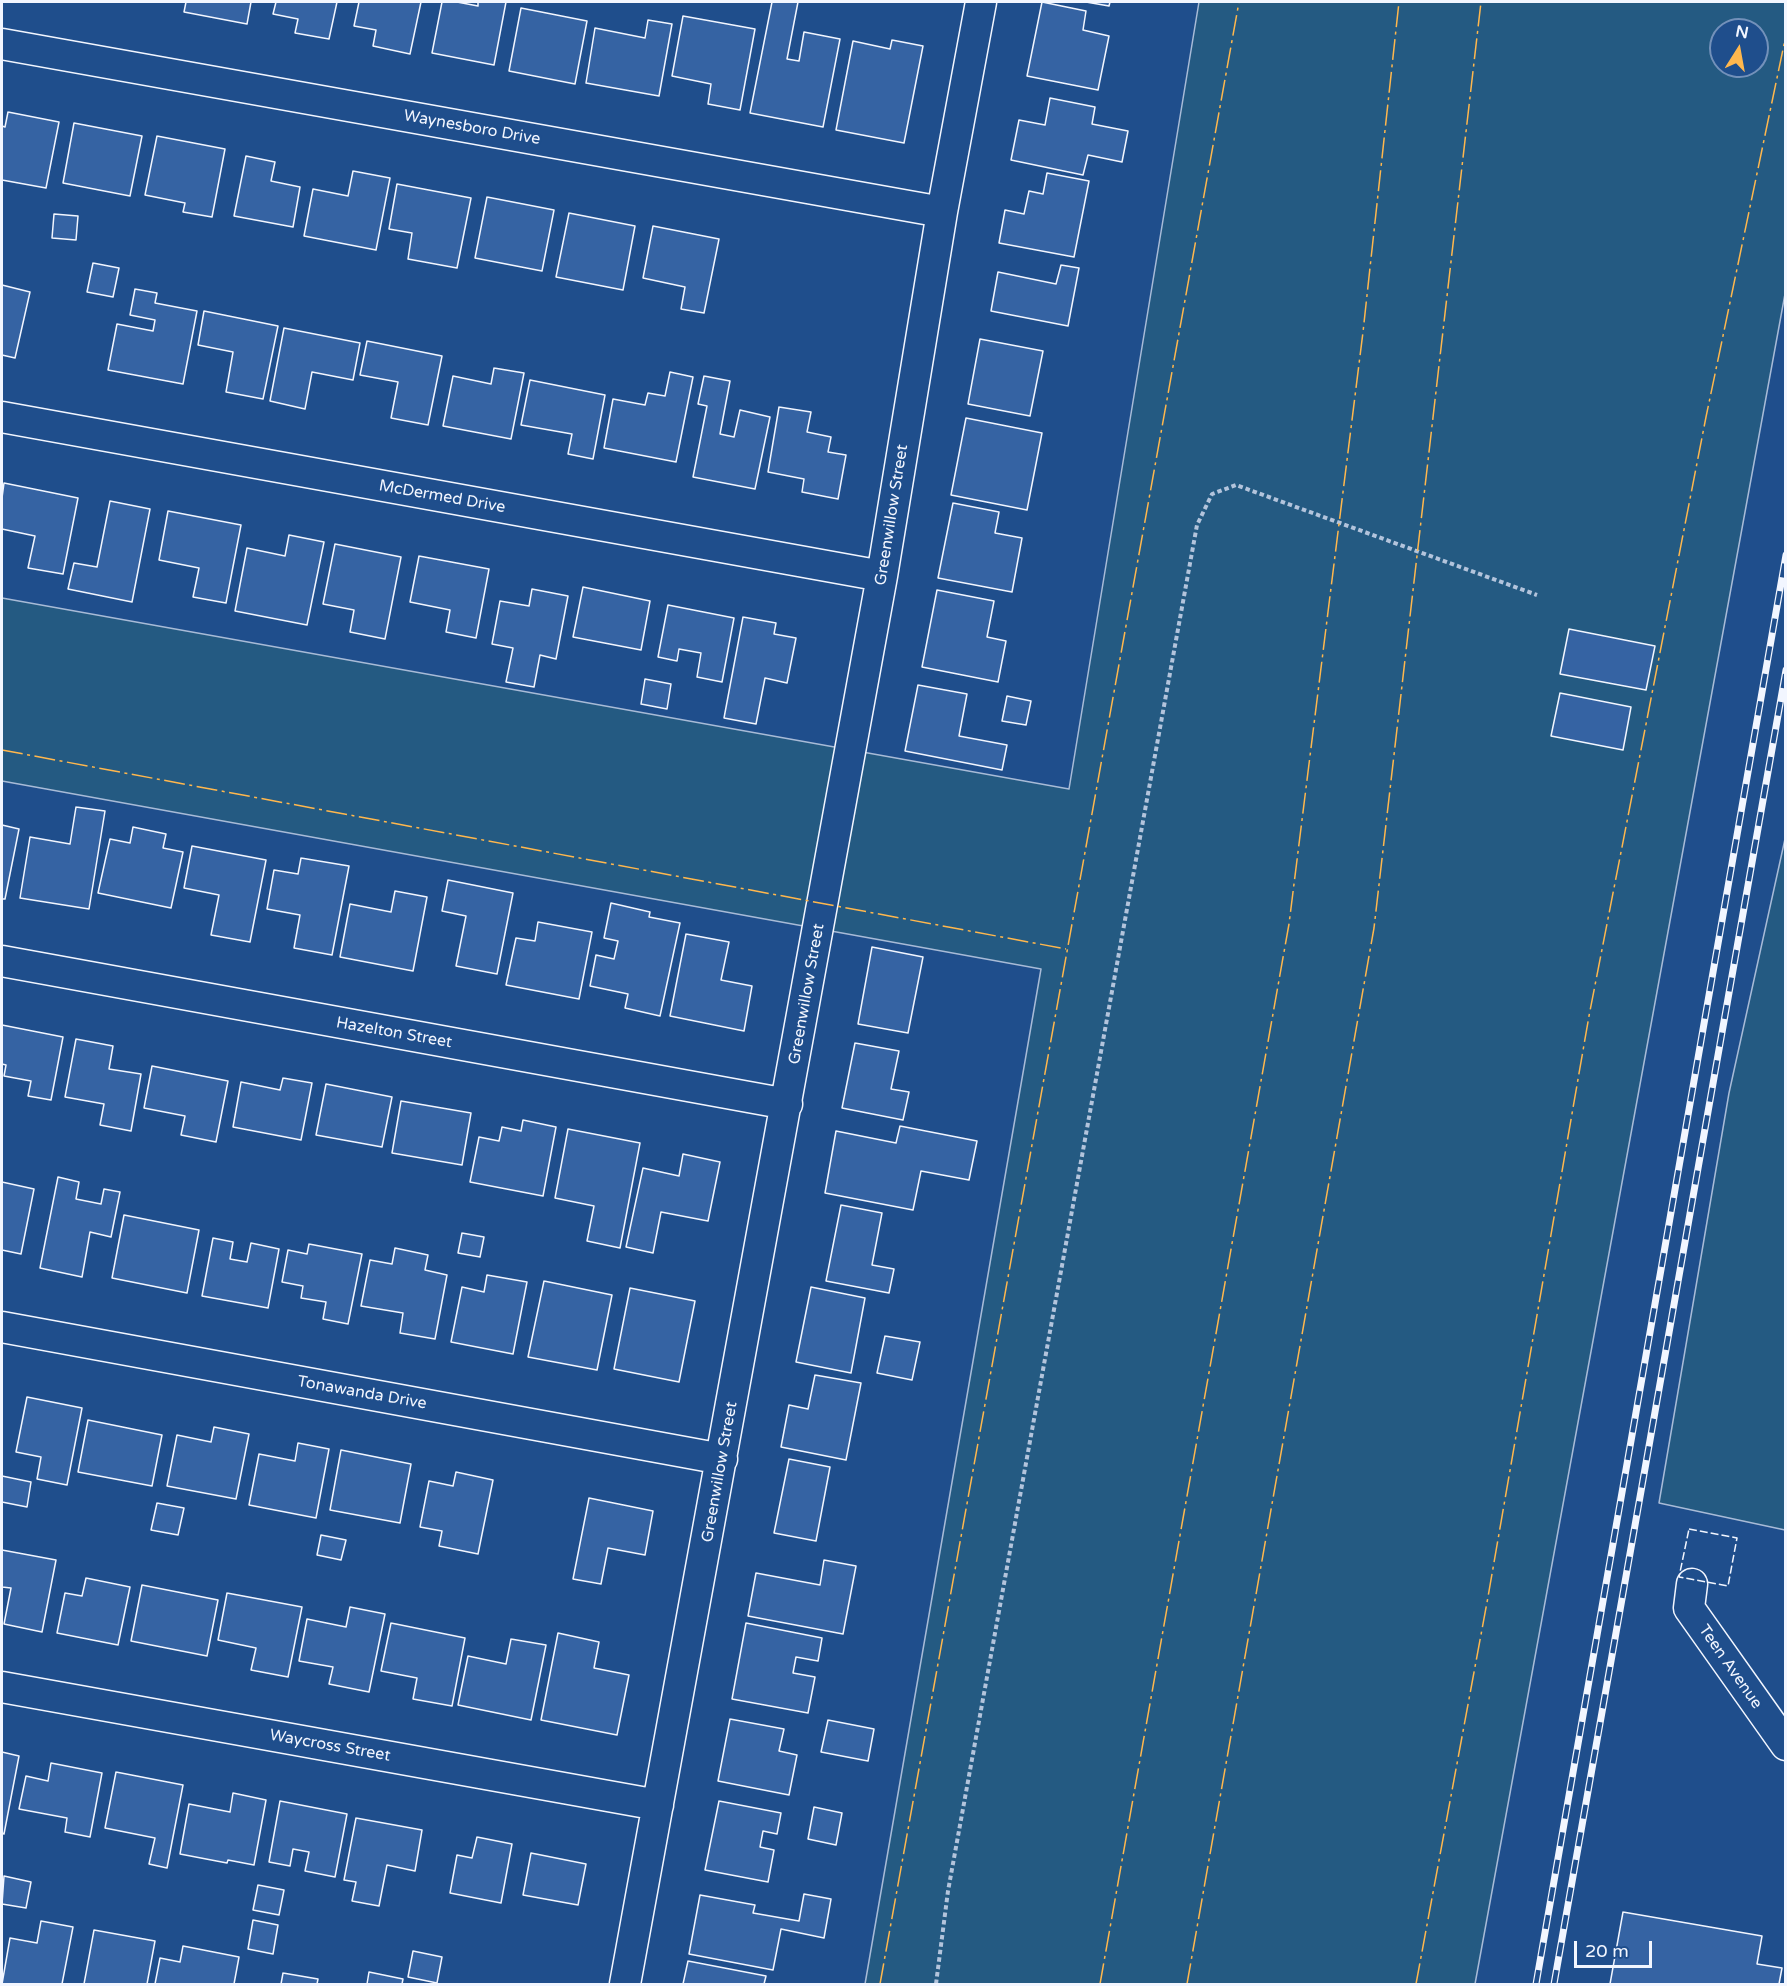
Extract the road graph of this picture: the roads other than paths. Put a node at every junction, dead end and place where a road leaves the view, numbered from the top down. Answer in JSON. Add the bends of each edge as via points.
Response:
{"nodes":[{"id":1,"x":981,"y":2,"type":"edge"},
{"id":2,"x":2,"y":44,"type":"edge"},
{"id":3,"x":942,"y":212,"type":"junction"},
{"id":4,"x":2,"y":417,"type":"edge"},
{"id":5,"x":882,"y":576,"type":"junction"},
{"id":6,"x":2,"y":961,"type":"edge"},
{"id":7,"x":787,"y":1104,"type":"junction"},
{"id":8,"x":2,"y":1328,"type":"edge"},
{"id":9,"x":722,"y":1459,"type":"junction"},
{"id":10,"x":1692,"y":1584,"type":"dead end"},
{"id":11,"x":2,"y":1686,"type":"edge"},
{"id":12,"x":1785,"y":1745,"type":"edge"},
{"id":13,"x":658,"y":1805,"type":"junction"},
{"id":14,"x":625,"y":1984,"type":"edge"}],
"edges":[{"from":1,"to":3,"type":"street","name":"Greenwillow Street"},
{"from":2,"to":3,"type":"street","name":"Waynesboro Drive"},
{"from":3,"to":5,"type":"street","name":"Greenwillow Street"},
{"from":4,"to":5,"type":"street","name":"McDermed Drive"},
{"from":5,"to":7,"type":"street","name":"Greenwillow Street"},
{"from":6,"to":7,"type":"street","name":"Hazelton Street"},
{"from":7,"to":9,"type":"street","name":"Greenwillow Street"},
{"from":8,"to":9,"type":"street","name":"Tonawanda Drive"},
{"from":9,"to":13,"type":"street","name":"Greenwillow Street"},
{"from":10,"to":12,"type":"street","name":"Teen Avenue","via":[[1689,1608]]},
{"from":11,"to":13,"type":"street","name":"Waycross Street"},
{"from":13,"to":14,"type":"street","name":"Greenwillow Street"}]}
